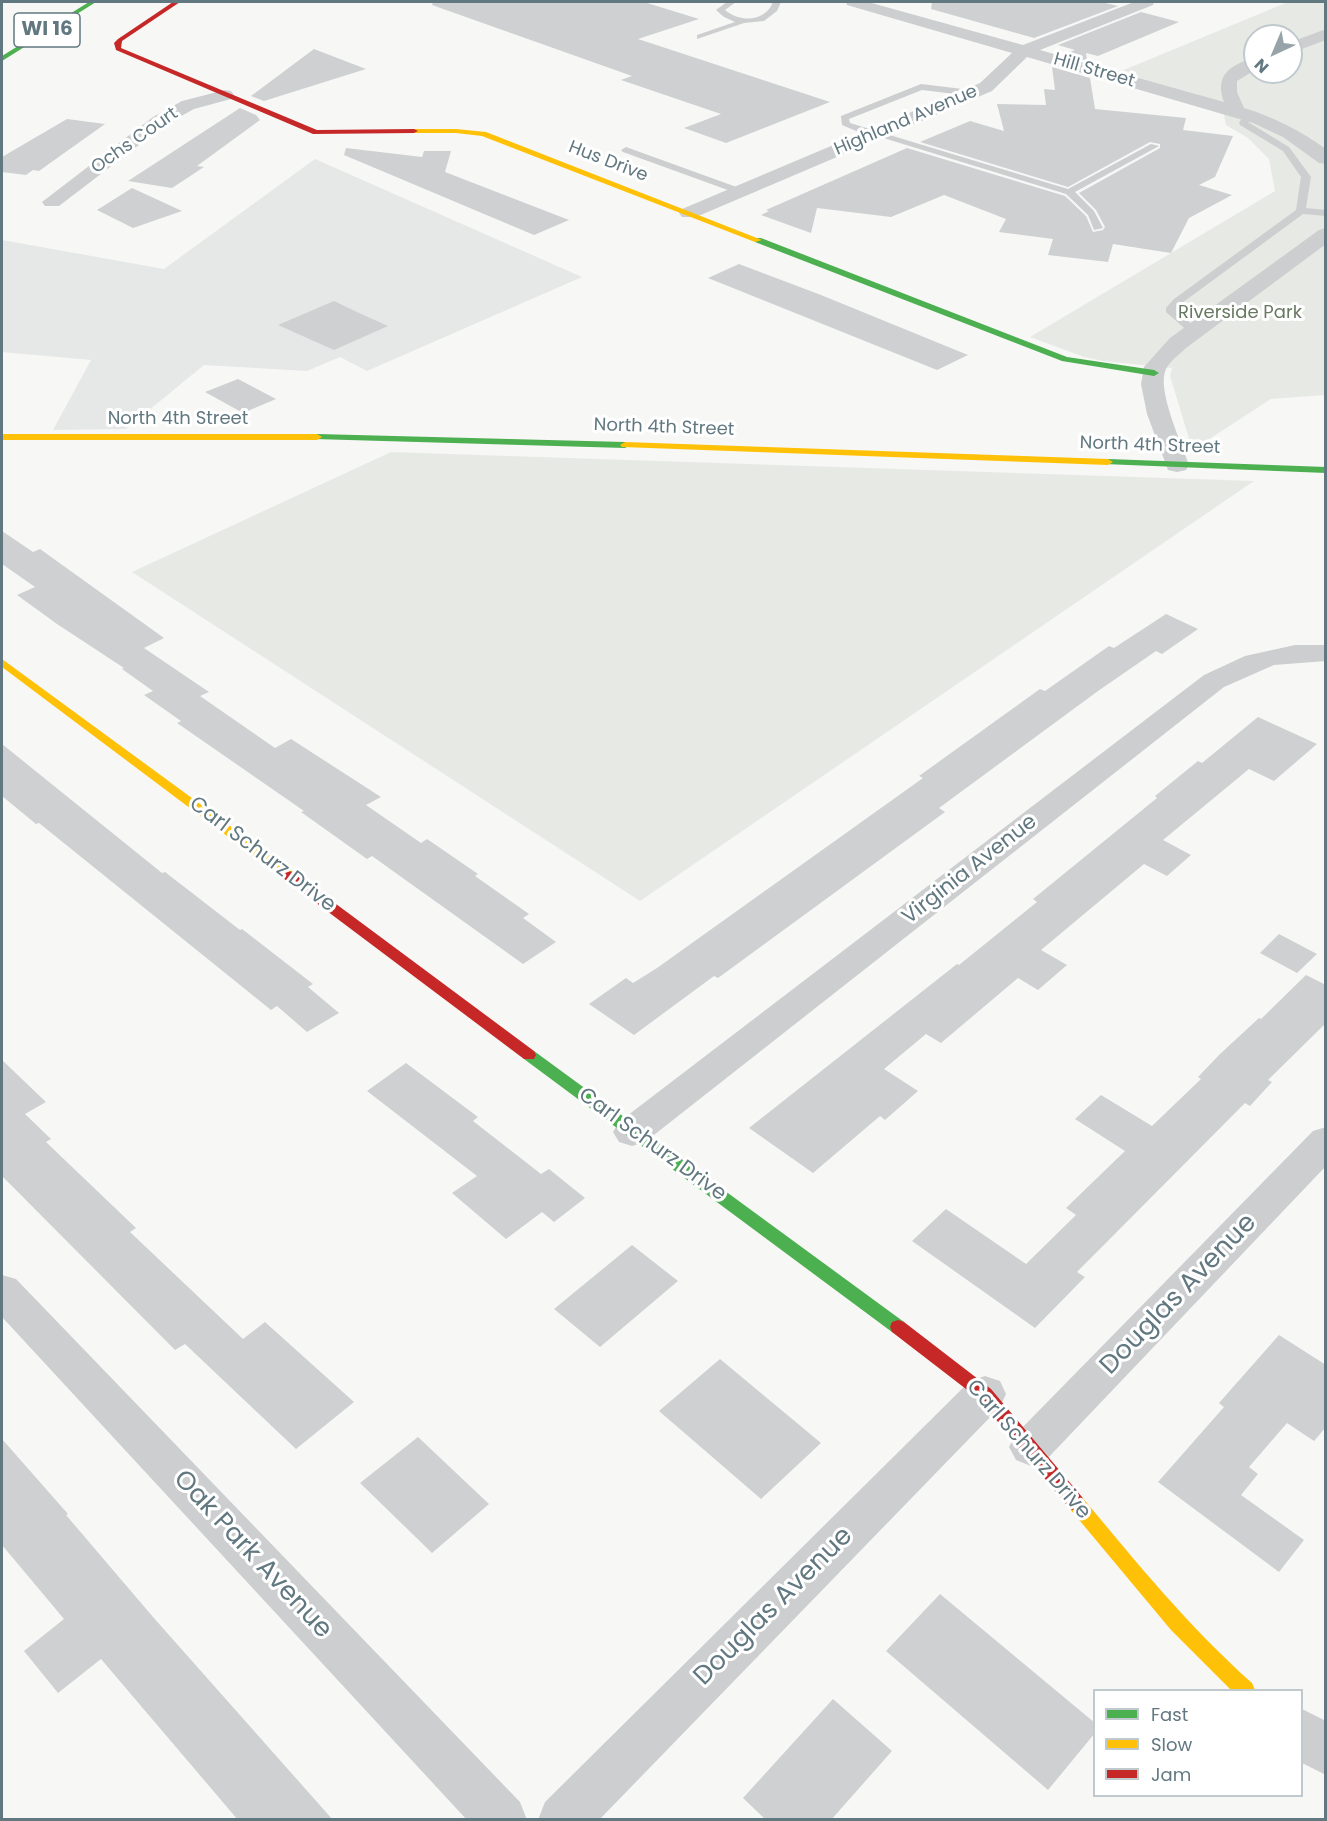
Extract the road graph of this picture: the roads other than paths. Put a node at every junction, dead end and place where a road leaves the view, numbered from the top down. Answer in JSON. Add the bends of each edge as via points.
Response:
{"nodes":[{"id":1,"x":93,"y":2,"type":"edge"},
{"id":2,"x":177,"y":2,"type":"edge"},
{"id":3,"x":732,"y":2,"type":"edge"},
{"id":4,"x":777,"y":2,"type":"edge"},
{"id":5,"x":853,"y":2,"type":"edge"},
{"id":6,"x":1147,"y":2,"type":"edge"},
{"id":7,"x":741,"y":22,"type":"junction"},
{"id":8,"x":1326,"y":33,"type":"edge"},
{"id":9,"x":700,"y":37,"type":"dead end"},
{"id":10,"x":1303,"y":43,"type":"edge"},
{"id":11,"x":1024,"y":51,"type":"junction"},
{"id":12,"x":2,"y":59,"type":"edge"},
{"id":13,"x":1243,"y":70,"type":"edge"},
{"id":14,"x":971,"y":93,"type":"junction"},
{"id":15,"x":225,"y":95,"type":"junction"},
{"id":16,"x":1242,"y":113,"type":"junction"},
{"id":17,"x":875,"y":134,"type":"junction"},
{"id":18,"x":1154,"y":146,"type":"dead end"},
{"id":19,"x":626,"y":150,"type":"dead end"},
{"id":20,"x":1326,"y":159,"type":"edge"},
{"id":21,"x":739,"y":192,"type":"junction"},
{"id":22,"x":1070,"y":192,"type":"junction"},
{"id":23,"x":52,"y":202,"type":"dead end"},
{"id":24,"x":1301,"y":211,"type":"junction"},
{"id":25,"x":689,"y":213,"type":"junction"},
{"id":26,"x":1326,"y":213,"type":"edge"},
{"id":27,"x":1098,"y":228,"type":"dead end"},
{"id":28,"x":1326,"y":234,"type":"edge"},
{"id":29,"x":1194,"y":331,"type":"junction"},
{"id":30,"x":1154,"y":373,"type":"junction"},
{"id":31,"x":2,"y":437,"type":"edge"},
{"id":32,"x":1177,"y":465,"type":"junction"},
{"id":33,"x":1326,"y":470,"type":"edge"},
{"id":34,"x":1326,"y":653,"type":"edge"},
{"id":35,"x":2,"y":662,"type":"edge"},
{"id":36,"x":632,"y":1132,"type":"junction"},
{"id":37,"x":1326,"y":1141,"type":"edge"},
{"id":38,"x":2,"y":1291,"type":"edge"},
{"id":39,"x":985,"y":1394,"type":"junction"},
{"id":40,"x":1030,"y":1447,"type":"junction"},
{"id":41,"x":1244,"y":1689,"type":"edge"},
{"id":42,"x":1303,"y":1734,"type":"edge"},
{"id":43,"x":1326,"y":1751,"type":"edge"},
{"id":44,"x":502,"y":1820,"type":"edge"},
{"id":45,"x":563,"y":1820,"type":"edge"}],
"edges":[{"from":1,"to":12,"type":"main road","number":"WI 16"},
{"from":2,"to":15,"type":"main road","name":"Hus Drive","via":[[120,40],[118,49]]},
{"from":3,"to":7,"type":"lane","via":[[720,10]]},
{"from":4,"to":7,"type":"lane","via":[[770,15]]},
{"from":5,"to":11,"type":"street","name":"Hill Street"},
{"from":6,"to":11,"type":"street","name":"Highland Avenue"},
{"from":7,"to":9,"type":"lane"},
{"from":8,"to":10,"type":"street"},
{"from":11,"to":14,"type":"street","name":"Highland Avenue","via":[[992,83]]},
{"from":11,"to":16,"type":"street","name":"Hill Street"},
{"from":13,"to":16,"type":"street","via":[[1226,84]]},
{"from":14,"to":17,"type":"street","name":"Highland Avenue"},
{"from":14,"to":17,"type":"lane","via":[[921,87],[844,118],[846,125]]},
{"from":15,"to":23,"type":"street","name":"Ochs Court","via":[[188,105],[159,121]]},
{"from":15,"to":25,"type":"main road","name":"Hus Drive","via":[[316,132],[483,134]]},
{"from":16,"to":20,"type":"street","name":"Hill Street","via":[[1293,134]]},
{"from":16,"to":24,"type":"lane","via":[[1243,123],[1286,149],[1306,177]]},
{"from":17,"to":21,"type":"street","name":"Highland Avenue"},
{"from":17,"to":22,"type":"lane"},
{"from":18,"to":22,"type":"lane"},
{"from":19,"to":21,"type":"lane"},
{"from":21,"to":25,"type":"street","name":"Highland Avenue"},
{"from":22,"to":27,"type":"lane"},
{"from":24,"to":26,"type":"lane"},
{"from":24,"to":29,"type":"lane","via":[[1178,301],[1170,310]]},
{"from":25,"to":30,"type":"main road","name":"Hus Drive","via":[[1065,359]]},
{"from":28,"to":29,"type":"street"},
{"from":29,"to":30,"type":"street","via":[[1164,356]]},
{"from":30,"to":32,"type":"street","via":[[1152,384],[1159,414]]},
{"from":31,"to":32,"type":"main road","name":"North 4th Street","via":[[327,437]]},
{"from":32,"to":33,"type":"main road","name":"North 4th Street"},
{"from":34,"to":36,"type":"street","name":"Virginia Avenue","via":[[1271,655],[1214,681]]},
{"from":35,"to":36,"type":"main road","name":"Carl Schurz Drive"},
{"from":36,"to":39,"type":"main road","name":"Carl Schurz Drive","via":[[945,1360]]},
{"from":37,"to":40,"type":"street","name":"Douglas Avenue"},
{"from":38,"to":44,"type":"street","name":"Oak Park Avenue"},
{"from":39,"to":40,"type":"main road","name":"Carl Schurz Drive"},
{"from":39,"to":45,"type":"street","name":"Douglas Avenue"},
{"from":40,"to":41,"type":"main road","name":"Carl Schurz Drive","via":[[1176,1624]]},
{"from":42,"to":43,"type":"street"}]}
